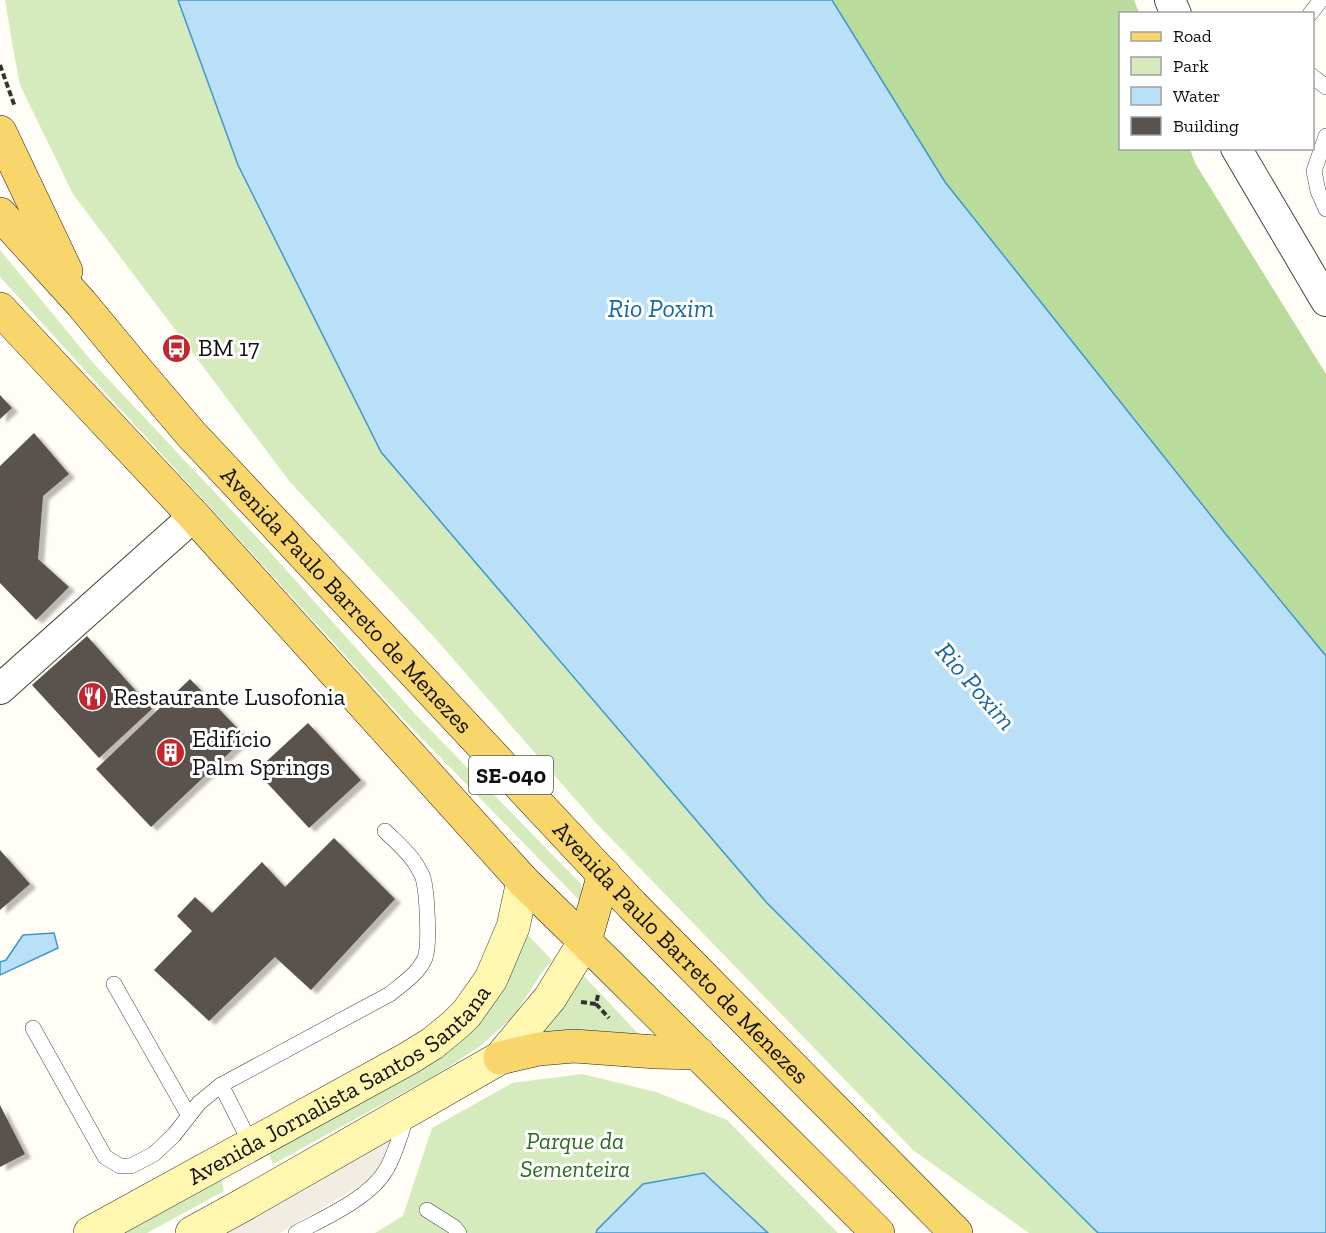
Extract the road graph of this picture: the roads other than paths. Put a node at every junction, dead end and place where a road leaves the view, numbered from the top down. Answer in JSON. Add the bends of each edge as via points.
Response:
{"nodes":[{"id":1,"x":1321,"y":0,"type":"edge"},
{"id":2,"x":1312,"y":12,"type":"edge"},
{"id":3,"x":1314,"y":78,"type":"edge"},
{"id":4,"x":1326,"y":87,"type":"edge"},
{"id":5,"x":0,"y":132,"type":"edge"},
{"id":6,"x":1326,"y":136,"type":"edge"},
{"id":7,"x":1237,"y":150,"type":"edge"},
{"id":8,"x":1326,"y":209,"type":"edge"},
{"id":9,"x":0,"y":214,"type":"edge"},
{"id":10,"x":1326,"y":301,"type":"edge"},
{"id":11,"x":81,"y":303,"type":"junction"},
{"id":12,"x":0,"y":309,"type":"edge"},
{"id":13,"x":194,"y":516,"type":"junction"},
{"id":14,"x":0,"y":689,"type":"edge"},
{"id":15,"x":385,"y":831,"type":"dead end"},
{"id":16,"x":604,"y":874,"type":"junction"},
{"id":17,"x":523,"y":881,"type":"junction"},
{"id":18,"x":585,"y":941,"type":"junction"},
{"id":19,"x":114,"y":984,"type":"dead end"},
{"id":20,"x":33,"y":1028,"type":"dead end"},
{"id":21,"x":698,"y":1053,"type":"junction"},
{"id":22,"x":500,"y":1058,"type":"junction"},
{"id":23,"x":221,"y":1085,"type":"junction"},
{"id":24,"x":408,"y":1110,"type":"junction"},
{"id":25,"x":189,"y":1116,"type":"junction"},
{"id":26,"x":251,"y":1144,"type":"junction"},
{"id":27,"x":243,"y":1205,"type":"junction"},
{"id":28,"x":427,"y":1210,"type":"dead end"},
{"id":29,"x":454,"y":1231,"type":"edge"},
{"id":30,"x":90,"y":1233,"type":"edge"},
{"id":31,"x":192,"y":1233,"type":"edge"},
{"id":32,"x":296,"y":1233,"type":"edge"},
{"id":33,"x":878,"y":1233,"type":"edge"},
{"id":34,"x":956,"y":1233,"type":"edge"}],
"edges":[{"from":1,"to":2,"type":"lane"},
{"from":3,"to":4,"type":"lane"},
{"from":5,"to":11,"type":"main road"},
{"from":6,"to":8,"type":"lane","via":[[1314,171]]},
{"from":7,"to":10,"type":"street"},
{"from":9,"to":11,"type":"main road","name":"Avenida Paulo Barreto de Menezes","number":"SE-040"},
{"from":11,"to":16,"type":"main road","name":"Avenida Paulo Barreto de Menezes","number":"SE-040","via":[[191,434]]},
{"from":12,"to":13,"type":"main road","number":"SE-040"},
{"from":13,"to":14,"type":"street"},
{"from":13,"to":17,"type":"main road","number":"SE-040"},
{"from":15,"to":23,"type":"lane","via":[[413,859],[423,877],[427,943],[417,971],[390,994]]},
{"from":16,"to":18,"type":"main road"},
{"from":16,"to":34,"type":"main road","name":"Avenida Paulo Barreto de Menezes","number":"SE-040"},
{"from":17,"to":18,"type":"main road","number":"SE-040"},
{"from":17,"to":26,"type":"main road","name":"Avenida Jornalista Santos Santana","via":[[513,927],[490,979],[456,1024],[410,1058]]},
{"from":18,"to":21,"type":"main road","number":"SE-040"},
{"from":18,"to":22,"type":"main road","via":[[550,998]]},
{"from":19,"to":25,"type":"lane"},
{"from":20,"to":25,"type":"lane","via":[[105,1157],[120,1166],[131,1166],[154,1154]]},
{"from":21,"to":22,"type":"main road","via":[[574,1046]]},
{"from":21,"to":33,"type":"main road","number":"SE-040"},
{"from":22,"to":24,"type":"main road","name":"Avenida Jornalista Santos Santana"},
{"from":23,"to":25,"type":"lane"},
{"from":23,"to":26,"type":"lane"},
{"from":24,"to":27,"type":"main road","name":"Avenida Jornalista Santos Santana"},
{"from":24,"to":32,"type":"lane","via":[[386,1170],[374,1187]]},
{"from":26,"to":27,"type":"main road","via":[[265,1173]]},
{"from":26,"to":30,"type":"main road","name":"Avenida Jornalista Santos Santana"},
{"from":27,"to":31,"type":"main road","name":"Avenida Jornalista Santos Santana"},
{"from":28,"to":29,"type":"lane"}]}
